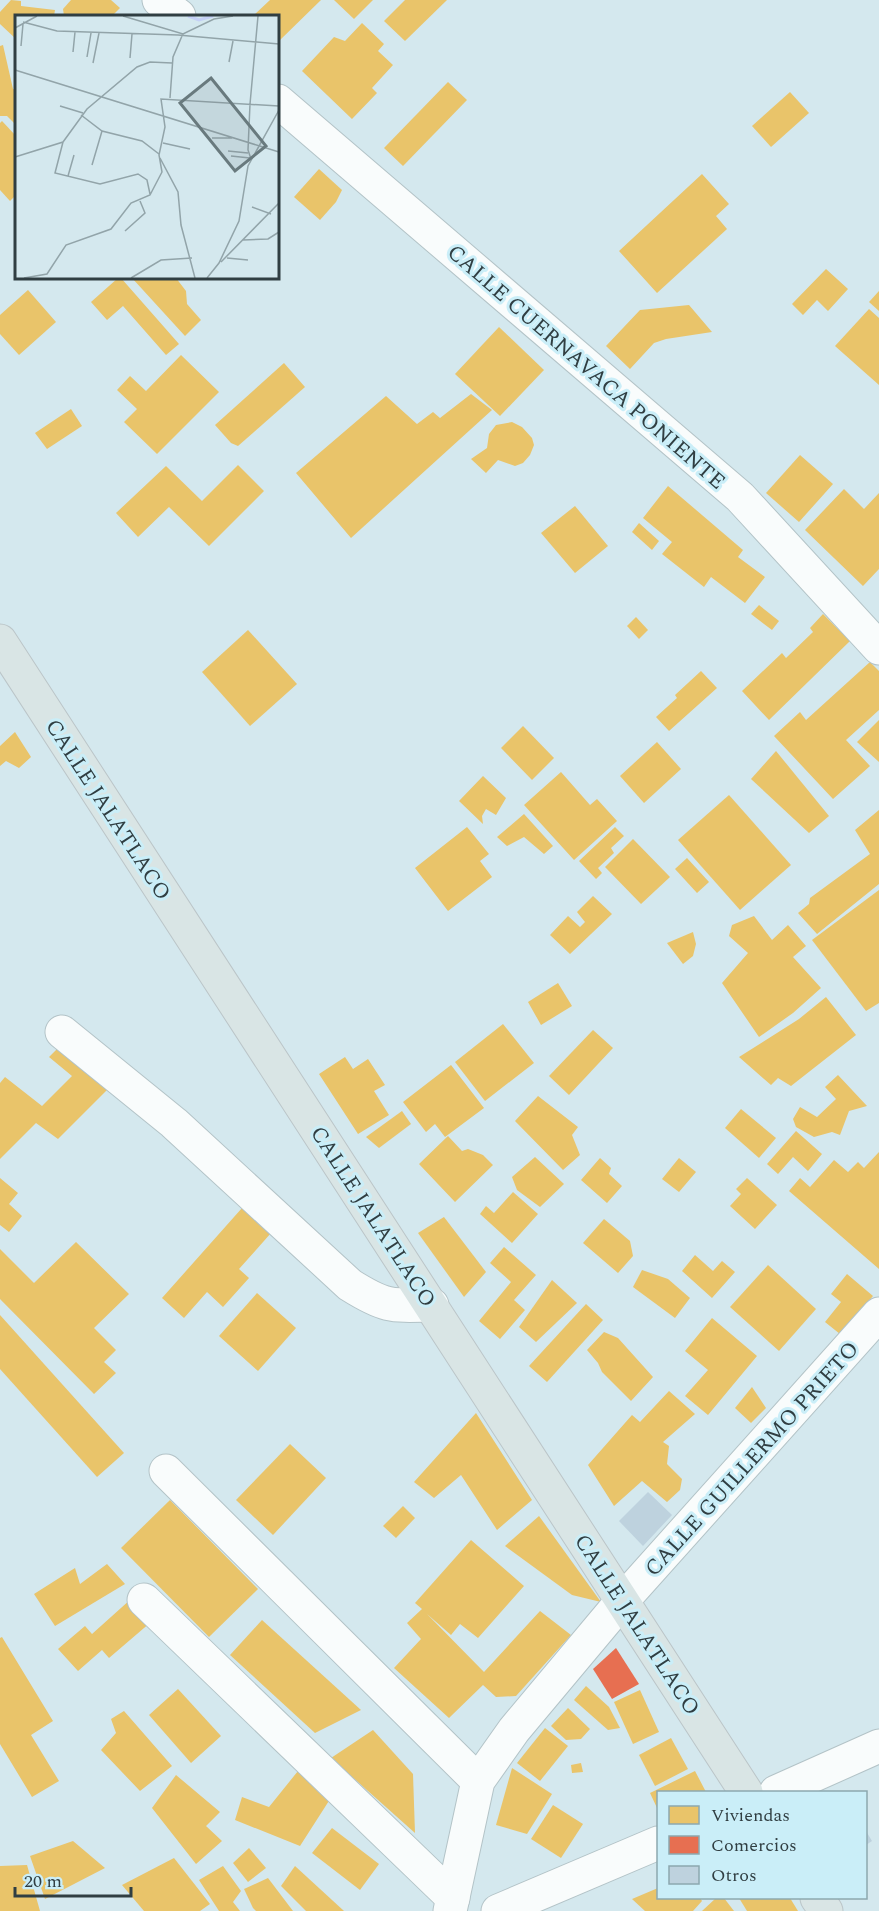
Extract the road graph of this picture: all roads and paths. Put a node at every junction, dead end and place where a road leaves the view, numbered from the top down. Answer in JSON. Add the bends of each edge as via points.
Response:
{"nodes":[{"id":1,"x":159,"y":0,"type":"edge"},
{"id":2,"x":178,"y":15,"type":"edge"},
{"id":3,"x":279,"y":102,"type":"edge"},
{"id":4,"x":0,"y":641,"type":"edge"},
{"id":5,"x":879,"y":648,"type":"edge"},
{"id":6,"x":62,"y":1032,"type":"dead end"},
{"id":7,"x":432,"y":1305,"type":"junction"},
{"id":8,"x":879,"y":1314,"type":"edge"},
{"id":9,"x":166,"y":1472,"type":"dead end"},
{"id":10,"x":144,"y":1600,"type":"dead end"},
{"id":11,"x":622,"y":1601,"type":"junction"},
{"id":12,"x":879,"y":1746,"type":"edge"},
{"id":13,"x":478,"y":1781,"type":"junction"},
{"id":14,"x":745,"y":1791,"type":"edge"},
{"id":15,"x":778,"y":1791,"type":"edge"},
{"id":16,"x":657,"y":1843,"type":"edge"},
{"id":17,"x":452,"y":1904,"type":"edge"},
{"id":18,"x":498,"y":1911,"type":"edge"}],
"edges":[{"from":1,"to":2,"type":"street"},
{"from":3,"to":5,"type":"street","name":"CALLE CUERNAVACA PONIENTE","via":[[740,497]]},
{"from":4,"to":7,"type":"main road","name":"CALLE JALATLACO"},
{"from":6,"to":7,"type":"street","via":[[174,1123],[350,1285],[374,1300],[394,1306]]},
{"from":7,"to":11,"type":"main road","name":"CALLE JALATLACO"},
{"from":8,"to":11,"type":"street","name":"CALLE GUILLERMO PRIETO"},
{"from":9,"to":13,"type":"street"},
{"from":10,"to":17,"type":"street"},
{"from":11,"to":13,"type":"street","name":"CALLE GUILLERMO PRIETO","via":[[514,1730]]},
{"from":11,"to":14,"type":"main road","name":"CALLE JALATLACO"},
{"from":12,"to":15,"type":"street"},
{"from":13,"to":17,"type":"street"},
{"from":16,"to":18,"type":"street"}]}
